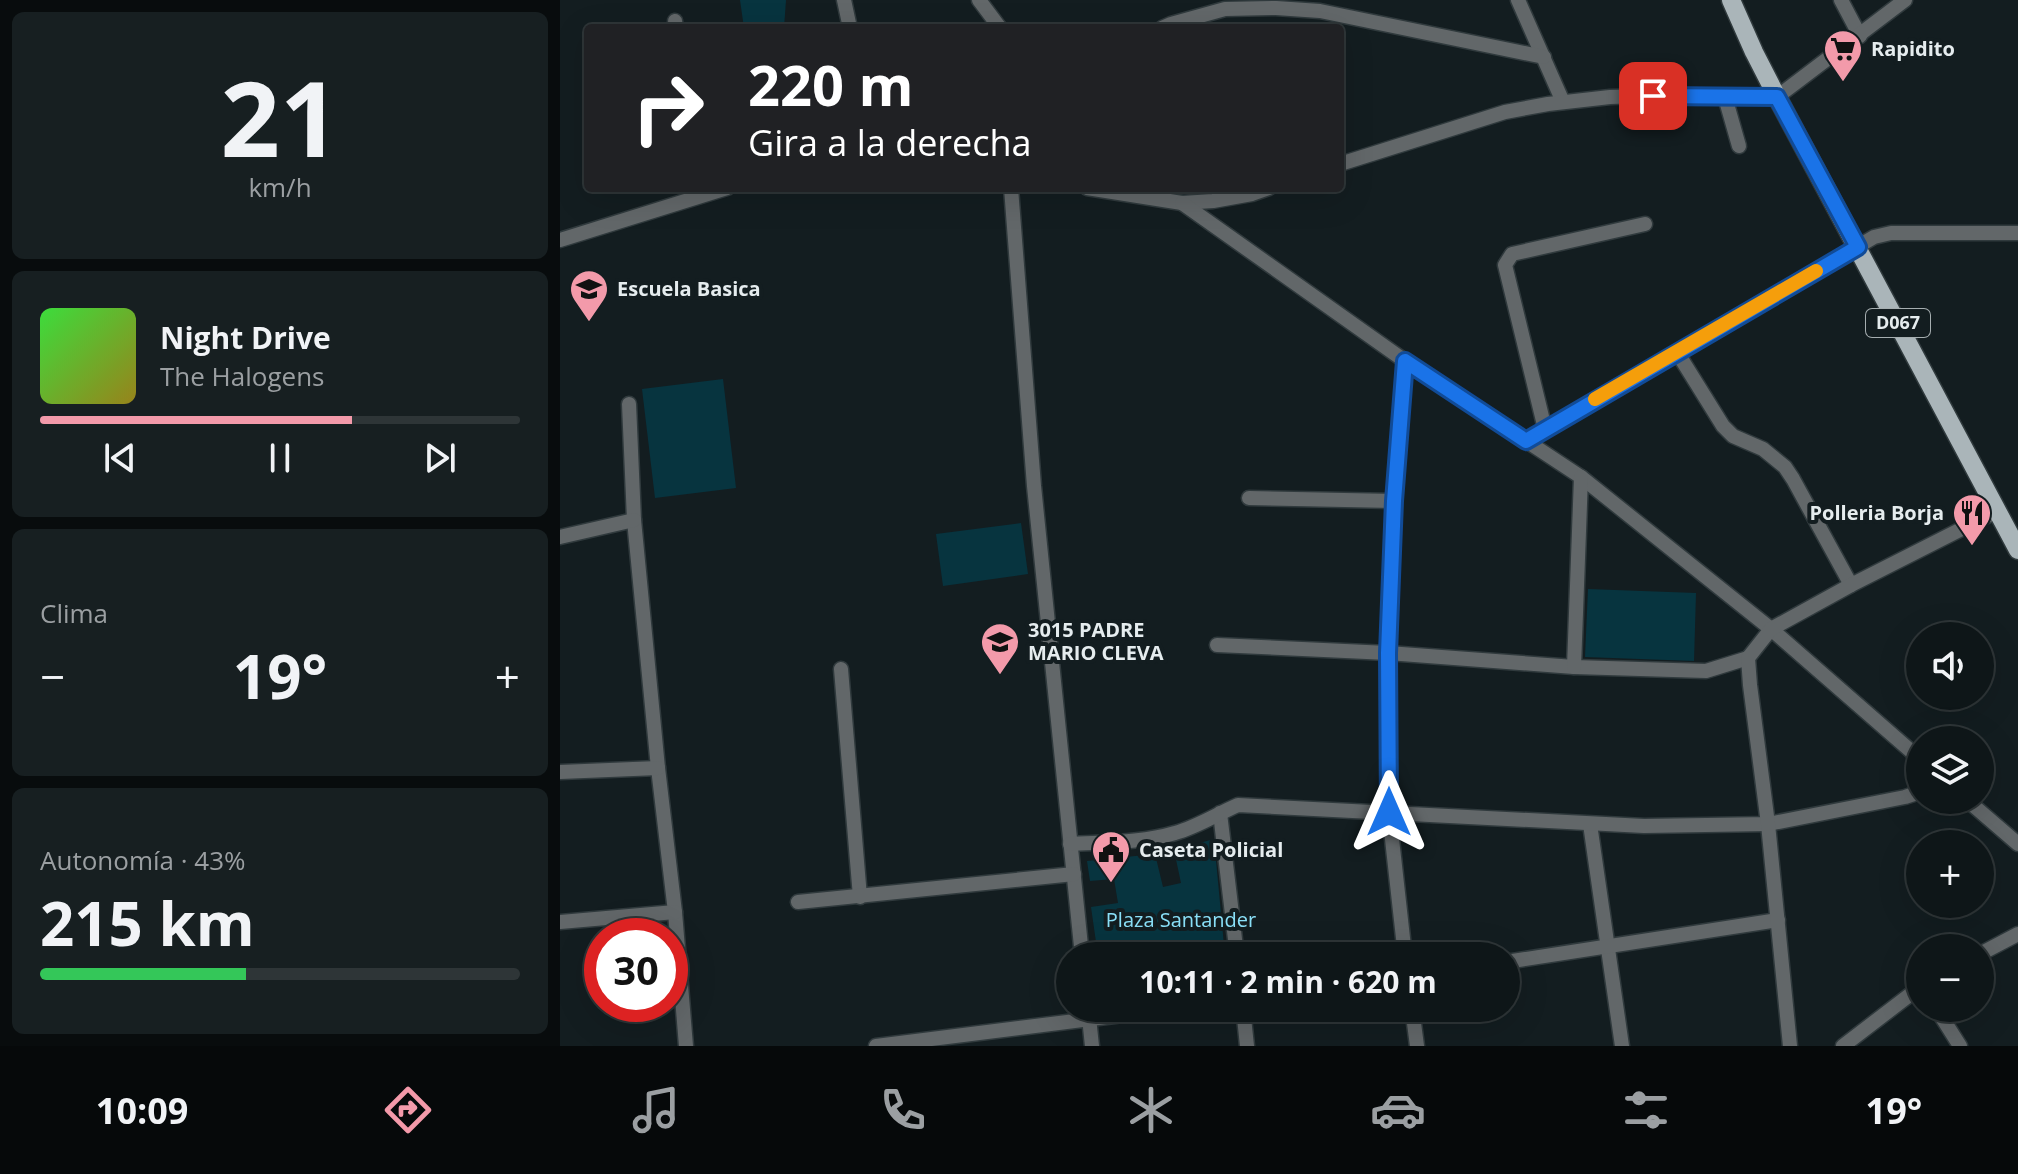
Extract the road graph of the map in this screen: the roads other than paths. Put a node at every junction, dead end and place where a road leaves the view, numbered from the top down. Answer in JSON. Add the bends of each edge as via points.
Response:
{"nodes":[{"id":1,"x":844,"y":0,"type":"edge"},
{"id":2,"x":979,"y":0,"type":"edge"},
{"id":3,"x":1518,"y":0,"type":"edge"},
{"id":4,"x":1731,"y":0,"type":"edge"},
{"id":5,"x":1841,"y":0,"type":"edge"},
{"id":6,"x":1905,"y":0,"type":"edge"},
{"id":7,"x":849,"y":24,"type":"edge"},
{"id":8,"x":997,"y":24,"type":"edge"},
{"id":9,"x":1171,"y":24,"type":"edge"},
{"id":10,"x":1860,"y":36,"type":"junction"},
{"id":11,"x":1544,"y":57,"type":"junction"},
{"id":12,"x":1725,"y":97,"type":"junction"},
{"id":13,"x":1777,"y":97,"type":"junction"},
{"id":14,"x":1563,"y":102,"type":"junction"},
{"id":15,"x":1739,"y":146,"type":"dead end"},
{"id":16,"x":1344,"y":163,"type":"edge"},
{"id":17,"x":705,"y":192,"type":"edge"},
{"id":18,"x":1011,"y":192,"type":"edge"},
{"id":19,"x":1112,"y":192,"type":"edge"},
{"id":20,"x":1258,"y":192,"type":"edge"},
{"id":21,"x":1182,"y":203,"type":"junction"},
{"id":22,"x":1645,"y":224,"type":"dead end"},
{"id":23,"x":2018,"y":233,"type":"edge"},
{"id":24,"x":560,"y":240,"type":"edge"},
{"id":25,"x":1858,"y":247,"type":"junction"},
{"id":26,"x":1677,"y":352,"type":"junction"},
{"id":27,"x":1405,"y":361,"type":"junction"},
{"id":28,"x":629,"y":404,"type":"dead end"},
{"id":29,"x":1545,"y":429,"type":"junction"},
{"id":30,"x":1526,"y":441,"type":"junction"},
{"id":31,"x":1581,"y":477,"type":"junction"},
{"id":32,"x":1249,"y":498,"type":"dead end"},
{"id":33,"x":1394,"y":501,"type":"junction"},
{"id":34,"x":1997,"y":511,"type":"junction"},
{"id":35,"x":634,"y":520,"type":"junction"},
{"id":36,"x":560,"y":537,"type":"edge"},
{"id":37,"x":2018,"y":550,"type":"edge"},
{"id":38,"x":1851,"y":585,"type":"junction"},
{"id":39,"x":1771,"y":629,"type":"junction"},
{"id":40,"x":1217,"y":645,"type":"dead end"},
{"id":41,"x":1388,"y":653,"type":"junction"},
{"id":42,"x":1748,"y":658,"type":"junction"},
{"id":43,"x":1574,"y":667,"type":"junction"},
{"id":44,"x":841,"y":669,"type":"dead end"},
{"id":45,"x":1906,"y":747,"type":"edge"},
{"id":46,"x":658,"y":768,"type":"junction"},
{"id":47,"x":560,"y":772,"type":"edge"},
{"id":48,"x":1906,"y":797,"type":"edge"},
{"id":49,"x":1389,"y":812,"type":"junction"},
{"id":50,"x":1220,"y":813,"type":"junction"},
{"id":51,"x":1983,"y":814,"type":"edge"},
{"id":52,"x":1590,"y":824,"type":"junction"},
{"id":53,"x":1768,"y":824,"type":"junction"},
{"id":54,"x":1070,"y":844,"type":"junction"},
{"id":55,"x":2018,"y":844,"type":"edge"},
{"id":56,"x":1074,"y":874,"type":"junction"},
{"id":57,"x":860,"y":897,"type":"junction"},
{"id":58,"x":798,"y":902,"type":"dead end"},
{"id":59,"x":675,"y":912,"type":"junction"},
{"id":60,"x":1778,"y":920,"type":"junction"},
{"id":61,"x":560,"y":922,"type":"edge"},
{"id":62,"x":2018,"y":934,"type":"edge"},
{"id":63,"x":1081,"y":942,"type":"edge"},
{"id":64,"x":1235,"y":942,"type":"edge"},
{"id":65,"x":1403,"y":942,"type":"edge"},
{"id":66,"x":1994,"y":947,"type":"edge"},
{"id":67,"x":1608,"y":948,"type":"junction"},
{"id":68,"x":1520,"y":960,"type":"edge"},
{"id":69,"x":1906,"y":998,"type":"edge"},
{"id":70,"x":1056,"y":1019,"type":"edge"},
{"id":71,"x":1089,"y":1022,"type":"edge"},
{"id":72,"x":1244,"y":1022,"type":"edge"},
{"id":73,"x":1414,"y":1022,"type":"edge"},
{"id":74,"x":1945,"y":1022,"type":"edge"},
{"id":75,"x":686,"y":1046,"type":"edge"},
{"id":76,"x":876,"y":1046,"type":"edge"},
{"id":77,"x":1092,"y":1046,"type":"edge"},
{"id":78,"x":1247,"y":1046,"type":"edge"},
{"id":79,"x":1417,"y":1046,"type":"edge"},
{"id":80,"x":1622,"y":1046,"type":"edge"},
{"id":81,"x":1790,"y":1046,"type":"edge"},
{"id":82,"x":1843,"y":1046,"type":"edge"},
{"id":83,"x":1960,"y":1046,"type":"edge"}],
"edges":[{"from":1,"to":7,"type":"street"},
{"from":2,"to":8,"type":"street"},
{"from":3,"to":11,"type":"street"},
{"from":4,"to":13,"type":"main road","number":"D067"},
{"from":5,"to":10,"type":"street"},
{"from":6,"to":10,"type":"street"},
{"from":9,"to":11,"type":"street","via":[[1225,9],[1320,11]]},
{"from":10,"to":13,"type":"street"},
{"from":11,"to":14,"type":"street"},
{"from":12,"to":13,"type":"street"},
{"from":12,"to":14,"type":"street"},
{"from":12,"to":15,"type":"street"},
{"from":13,"to":25,"type":"main road","number":"D067"},
{"from":14,"to":16,"type":"street","via":[[1505,112]]},
{"from":17,"to":24,"type":"street"},
{"from":18,"to":54,"type":"street"},
{"from":19,"to":21,"type":"street"},
{"from":20,"to":21,"type":"street"},
{"from":21,"to":27,"type":"street"},
{"from":22,"to":29,"type":"street","via":[[1507,259]]},
{"from":23,"to":25,"type":"street","via":[[1891,233]]},
{"from":25,"to":26,"type":"street"},
{"from":25,"to":34,"type":"main road","number":"D067"},
{"from":26,"to":29,"type":"street"},
{"from":26,"to":38,"type":"street","via":[[1723,426],[1785,467]]},
{"from":27,"to":30,"type":"street"},
{"from":27,"to":33,"type":"street"},
{"from":28,"to":35,"type":"street"},
{"from":29,"to":30,"type":"street"},
{"from":30,"to":31,"type":"street"},
{"from":31,"to":39,"type":"street"},
{"from":31,"to":43,"type":"street"},
{"from":32,"to":33,"type":"street"},
{"from":33,"to":41,"type":"street"},
{"from":34,"to":37,"type":"main road","number":"D067"},
{"from":34,"to":38,"type":"street"},
{"from":35,"to":36,"type":"street"},
{"from":35,"to":46,"type":"street"},
{"from":38,"to":39,"type":"street"},
{"from":39,"to":42,"type":"street"},
{"from":39,"to":45,"type":"street"},
{"from":40,"to":41,"type":"street"},
{"from":41,"to":43,"type":"street"},
{"from":41,"to":49,"type":"street"},
{"from":42,"to":43,"type":"street","via":[[1706,671]]},
{"from":42,"to":53,"type":"street"},
{"from":44,"to":57,"type":"street"},
{"from":46,"to":47,"type":"street"},
{"from":46,"to":59,"type":"street"},
{"from":48,"to":53,"type":"street"},
{"from":49,"to":50,"type":"street","via":[[1238,805]]},
{"from":49,"to":52,"type":"street"},
{"from":49,"to":65,"type":"street"},
{"from":50,"to":54,"type":"street","via":[[1146,839]]},
{"from":50,"to":64,"type":"street"},
{"from":51,"to":55,"type":"street"},
{"from":52,"to":53,"type":"street"},
{"from":52,"to":67,"type":"street"},
{"from":53,"to":60,"type":"street"},
{"from":54,"to":56,"type":"street"},
{"from":56,"to":57,"type":"street"},
{"from":56,"to":63,"type":"street"},
{"from":57,"to":58,"type":"street"},
{"from":59,"to":61,"type":"street"},
{"from":59,"to":75,"type":"street"},
{"from":60,"to":67,"type":"street"},
{"from":60,"to":81,"type":"street"},
{"from":62,"to":66,"type":"street"},
{"from":67,"to":68,"type":"street"},
{"from":67,"to":80,"type":"street"},
{"from":69,"to":82,"type":"street"},
{"from":70,"to":76,"type":"street"},
{"from":71,"to":77,"type":"street"},
{"from":72,"to":78,"type":"street"},
{"from":73,"to":79,"type":"street"},
{"from":74,"to":83,"type":"street"}]}
